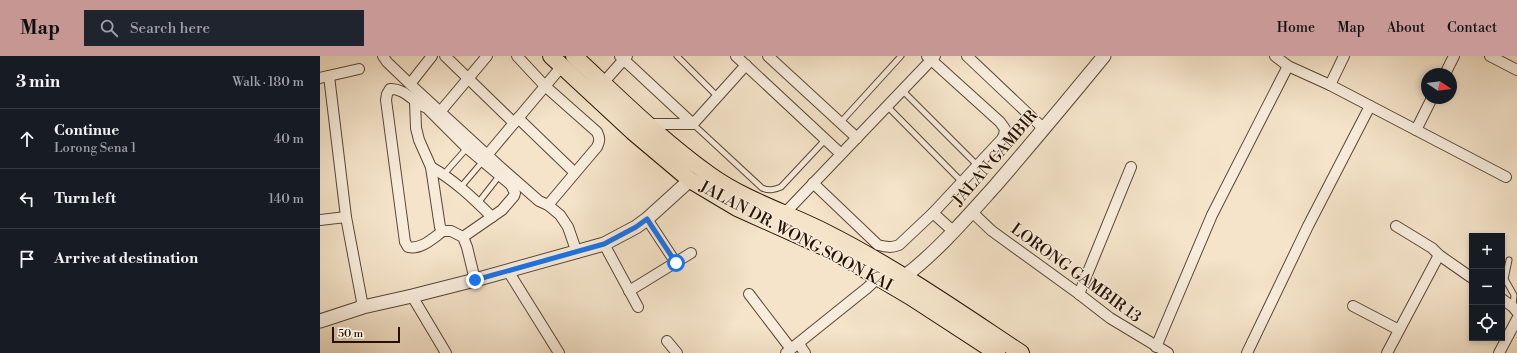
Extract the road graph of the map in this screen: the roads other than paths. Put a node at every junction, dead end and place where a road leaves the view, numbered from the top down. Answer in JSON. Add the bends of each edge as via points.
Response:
{"nodes":[{"id":1,"x":383,"y":56,"type":"edge"},
{"id":2,"x":432,"y":56,"type":"edge"},
{"id":3,"x":445,"y":56,"type":"edge"},
{"id":4,"x":487,"y":56,"type":"edge"},
{"id":5,"x":517,"y":56,"type":"edge"},
{"id":6,"x":677,"y":56,"type":"edge"},
{"id":7,"x":736,"y":56,"type":"edge"},
{"id":8,"x":768,"y":56,"type":"edge"},
{"id":9,"x":902,"y":56,"type":"edge"},
{"id":10,"x":967,"y":56,"type":"edge"},
{"id":11,"x":1104,"y":56,"type":"edge"},
{"id":12,"x":1275,"y":56,"type":"edge"},
{"id":13,"x":1344,"y":56,"type":"edge"},
{"id":14,"x":1454,"y":56,"type":"edge"},
{"id":15,"x":1490,"y":56,"type":"edge"},
{"id":16,"x":623,"y":57,"type":"edge"},
{"id":17,"x":931,"y":57,"type":"edge"},
{"id":18,"x":562,"y":60,"type":"edge"},
{"id":19,"x":746,"y":65,"type":"junction"},
{"id":20,"x":1288,"y":66,"type":"junction"},
{"id":21,"x":1448,"y":68,"type":"edge"},
{"id":22,"x":359,"y":69,"type":"dead end"},
{"id":23,"x":1517,"y":70,"type":"edge"},
{"id":24,"x":324,"y":77,"type":"edge"},
{"id":25,"x":467,"y":78,"type":"junction"},
{"id":26,"x":602,"y":83,"type":"junction"},
{"id":27,"x":410,"y":84,"type":"junction"},
{"id":28,"x":1330,"y":85,"type":"junction"},
{"id":29,"x":545,"y":86,"type":"junction"},
{"id":30,"x":902,"y":90,"type":"junction"},
{"id":31,"x":717,"y":96,"type":"junction"},
{"id":32,"x":415,"y":101,"type":"junction"},
{"id":33,"x":1429,"y":104,"type":"edge"},
{"id":34,"x":887,"y":106,"type":"junction"},
{"id":35,"x":1370,"y":106,"type":"junction"},
{"id":36,"x":440,"y":112,"type":"junction"},
{"id":37,"x":516,"y":120,"type":"junction"},
{"id":38,"x":840,"y":123,"type":"junction"},
{"id":39,"x":648,"y":124,"type":"junction"},
{"id":40,"x":693,"y":124,"type":"junction"},
{"id":41,"x":1044,"y":129,"type":"junction"},
{"id":42,"x":1416,"y":130,"type":"junction"},
{"id":43,"x":857,"y":138,"type":"junction"},
{"id":44,"x":826,"y":139,"type":"junction"},
{"id":45,"x":467,"y":148,"type":"junction"},
{"id":46,"x":841,"y":154,"type":"junction"},
{"id":47,"x":485,"y":157,"type":"junction"},
{"id":48,"x":977,"y":165,"type":"junction"},
{"id":49,"x":431,"y":167,"type":"junction"},
{"id":50,"x":1131,"y":167,"type":"dead end"},
{"id":51,"x":574,"y":172,"type":"junction"},
{"id":52,"x":444,"y":174,"type":"junction"},
{"id":53,"x":500,"y":175,"type":"junction"},
{"id":54,"x":1506,"y":177,"type":"dead end"},
{"id":55,"x":690,"y":180,"type":"junction"},
{"id":56,"x":961,"y":181,"type":"junction"},
{"id":57,"x":813,"y":183,"type":"junction"},
{"id":58,"x":460,"y":188,"type":"junction"},
{"id":59,"x":478,"y":202,"type":"junction"},
{"id":60,"x":548,"y":205,"type":"junction"},
{"id":61,"x":933,"y":213,"type":"junction"},
{"id":62,"x":784,"y":214,"type":"junction"},
{"id":63,"x":975,"y":216,"type":"junction"},
{"id":64,"x":346,"y":217,"type":"junction"},
{"id":65,"x":492,"y":217,"type":"junction"},
{"id":66,"x":647,"y":219,"type":"junction"},
{"id":67,"x":320,"y":220,"type":"edge"},
{"id":68,"x":1396,"y":226,"type":"dead end"},
{"id":69,"x":443,"y":231,"type":"junction"},
{"id":70,"x":953,"y":231,"type":"junction"},
{"id":71,"x":463,"y":237,"type":"junction"},
{"id":72,"x":604,"y":244,"type":"junction"},
{"id":73,"x":577,"y":252,"type":"junction"},
{"id":74,"x":691,"y":253,"type":"dead end"},
{"id":75,"x":1439,"y":255,"type":"junction"},
{"id":76,"x":1509,"y":260,"type":"dead end"},
{"id":77,"x":676,"y":263,"type":"junction"},
{"id":78,"x":508,"y":271,"type":"junction"},
{"id":79,"x":904,"y":276,"type":"junction"},
{"id":80,"x":1469,"y":276,"type":"edge"},
{"id":81,"x":878,"y":278,"type":"junction"},
{"id":82,"x":475,"y":280,"type":"junction"},
{"id":83,"x":629,"y":291,"type":"junction"},
{"id":84,"x":749,"y":294,"type":"dead end"},
{"id":85,"x":1079,"y":294,"type":"junction"},
{"id":86,"x":412,"y":296,"type":"junction"},
{"id":87,"x":1505,"y":301,"type":"edge"},
{"id":88,"x":1353,"y":306,"type":"dead end"},
{"id":89,"x":363,"y":307,"type":"junction"},
{"id":90,"x":638,"y":307,"type":"dead end"},
{"id":91,"x":1515,"y":309,"type":"edge"},
{"id":92,"x":1517,"y":319,"type":"edge"},
{"id":93,"x":320,"y":321,"type":"edge"},
{"id":94,"x":1399,"y":330,"type":"junction"},
{"id":95,"x":667,"y":342,"type":"dead end"},
{"id":96,"x":1156,"y":347,"type":"junction"},
{"id":97,"x":792,"y":349,"type":"edge"},
{"id":98,"x":446,"y":353,"type":"edge"},
{"id":99,"x":559,"y":353,"type":"edge"},
{"id":100,"x":677,"y":353,"type":"edge"},
{"id":101,"x":805,"y":353,"type":"edge"},
{"id":102,"x":997,"y":353,"type":"edge"},
{"id":103,"x":1021,"y":353,"type":"edge"},
{"id":104,"x":1168,"y":353,"type":"edge"},
{"id":105,"x":1247,"y":353,"type":"edge"},
{"id":106,"x":1387,"y":353,"type":"edge"},
{"id":107,"x":1499,"y":353,"type":"edge"}],
"edges":[{"from":1,"to":27,"type":"street"},
{"from":2,"to":27,"type":"street"},
{"from":3,"to":25,"type":"street"},
{"from":4,"to":25,"type":"street"},
{"from":5,"to":29,"type":"street"},
{"from":6,"to":31,"type":"lane"},
{"from":7,"to":19,"type":"street"},
{"from":8,"to":38,"type":"street"},
{"from":9,"to":38,"type":"lane"},
{"from":10,"to":41,"type":"street"},
{"from":11,"to":41,"type":"street","name":"JALAN GAMBIR"},
{"from":12,"to":20,"type":"street"},
{"from":13,"to":28,"type":"street"},
{"from":14,"to":21,"type":"street"},
{"from":15,"to":23,"type":"street"},
{"from":16,"to":26,"type":"street"},
{"from":16,"to":40,"type":"street"},
{"from":17,"to":30,"type":"street"},
{"from":17,"to":48,"type":"street","via":[[1004,126],[1002,139]]},
{"from":18,"to":26,"type":"main road","name":"JALAN DR. WONG SOON KAI"},
{"from":18,"to":29,"type":"street"},
{"from":18,"to":55,"type":"main road","name":"JALAN DR. WONG SOON KAI","via":[[633,132]]},
{"from":19,"to":31,"type":"street"},
{"from":19,"to":44,"type":"street"},
{"from":20,"to":28,"type":"street"},
{"from":20,"to":96,"type":"street","via":[[1212,215]]},
{"from":22,"to":24,"type":"street"},
{"from":24,"to":64,"type":"street"},
{"from":25,"to":36,"type":"street"},
{"from":25,"to":37,"type":"street"},
{"from":26,"to":39,"type":"main road","name":"JALAN DR. WONG SOON KAI"},
{"from":27,"to":36,"type":"street"},
{"from":28,"to":35,"type":"street"},
{"from":29,"to":37,"type":"street"},
{"from":29,"to":51,"type":"street","via":[[597,132],[600,141],[597,147]]},
{"from":30,"to":34,"type":"street"},
{"from":30,"to":48,"type":"lane"},
{"from":31,"to":40,"type":"street"},
{"from":32,"to":45,"type":"street","via":[[430,111]]},
{"from":32,"to":49,"type":"street","via":[[416,128]]},
{"from":32,"to":69,"type":"street","via":[[397,89],[390,89],[387,94],[405,242],[408,247],[413,248]]},
{"from":33,"to":42,"type":"street"},
{"from":34,"to":43,"type":"street"},
{"from":34,"to":56,"type":"lane"},
{"from":35,"to":42,"type":"street"},
{"from":35,"to":105,"type":"street","via":[[1308,226]]},
{"from":36,"to":47,"type":"street"},
{"from":37,"to":47,"type":"street"},
{"from":37,"to":51,"type":"street"},
{"from":38,"to":43,"type":"street"},
{"from":39,"to":40,"type":"street"},
{"from":39,"to":62,"type":"main road","name":"JALAN DR. WONG SOON KAI","via":[[710,175],[745,197]]},
{"from":40,"to":44,"type":"lane","via":[[762,188],[768,190],[781,187]]},
{"from":41,"to":63,"type":"street","name":"JALAN GAMBIR"},
{"from":42,"to":54,"type":"street"},
{"from":43,"to":46,"type":"street"},
{"from":44,"to":46,"type":"street"},
{"from":45,"to":47,"type":"street"},
{"from":45,"to":52,"type":"lane"},
{"from":46,"to":57,"type":"street"},
{"from":47,"to":53,"type":"street"},
{"from":47,"to":58,"type":"lane"},
{"from":47,"to":60,"type":"street","via":[[539,201]]},
{"from":48,"to":56,"type":"street"},
{"from":49,"to":52,"type":"street"},
{"from":49,"to":69,"type":"street","via":[[439,221]]},
{"from":50,"to":85,"type":"street"},
{"from":51,"to":60,"type":"street"},
{"from":52,"to":58,"type":"street"},
{"from":53,"to":59,"type":"lane"},
{"from":53,"to":65,"type":"street","via":[[511,185],[515,193],[512,200]]},
{"from":55,"to":66,"type":"street"},
{"from":55,"to":81,"type":"main road","name":"JALAN DR. WONG SOON KAI","via":[[737,208],[835,252]]},
{"from":56,"to":61,"type":"street"},
{"from":57,"to":61,"type":"street","via":[[878,245],[899,245]]},
{"from":57,"to":62,"type":"street"},
{"from":58,"to":59,"type":"street"},
{"from":59,"to":65,"type":"street"},
{"from":60,"to":73,"type":"street","via":[[560,215],[568,227]]},
{"from":61,"to":70,"type":"street"},
{"from":62,"to":79,"type":"main road","name":"JALAN DR. WONG SOON KAI","via":[[823,231]]},
{"from":63,"to":70,"type":"street","name":"JALAN GAMBIR"},
{"from":63,"to":85,"type":"street","name":"LORONG GAMBIR 13"},
{"from":64,"to":67,"type":"street"},
{"from":64,"to":89,"type":"street"},
{"from":65,"to":71,"type":"street"},
{"from":66,"to":72,"type":"street"},
{"from":66,"to":77,"type":"street"},
{"from":68,"to":75,"type":"street"},
{"from":69,"to":71,"type":"street","via":[[450,231]]},
{"from":70,"to":79,"type":"street","name":"JALAN GAMBIR","via":[[919,265]]},
{"from":71,"to":82,"type":"street"},
{"from":72,"to":73,"type":"street"},
{"from":72,"to":83,"type":"street"},
{"from":73,"to":78,"type":"street"},
{"from":74,"to":77,"type":"street"},
{"from":75,"to":80,"type":"street"},
{"from":75,"to":94,"type":"street"},
{"from":76,"to":91,"type":"lane","via":[[1505,279],[1514,295]]},
{"from":77,"to":83,"type":"street"},
{"from":78,"to":82,"type":"street"},
{"from":78,"to":99,"type":"street"},
{"from":79,"to":103,"type":"main road","name":"JALAN DR. WONG SOON KAI"},
{"from":81,"to":97,"type":"street"},
{"from":81,"to":102,"type":"main road","name":"JALAN DR. WONG SOON KAI"},
{"from":82,"to":86,"type":"street"},
{"from":83,"to":90,"type":"street"},
{"from":84,"to":97,"type":"street"},
{"from":85,"to":96,"type":"street","name":"LORONG GAMBIR 13","via":[[1110,318]]},
{"from":86,"to":89,"type":"street"},
{"from":86,"to":98,"type":"street"},
{"from":87,"to":91,"type":"street"},
{"from":88,"to":94,"type":"street"},
{"from":89,"to":93,"type":"street"},
{"from":92,"to":107,"type":"street"},
{"from":94,"to":106,"type":"street"},
{"from":95,"to":100,"type":"street"},
{"from":96,"to":104,"type":"street","name":"LORONG GAMBIR 13"},
{"from":97,"to":101,"type":"street"}]}
